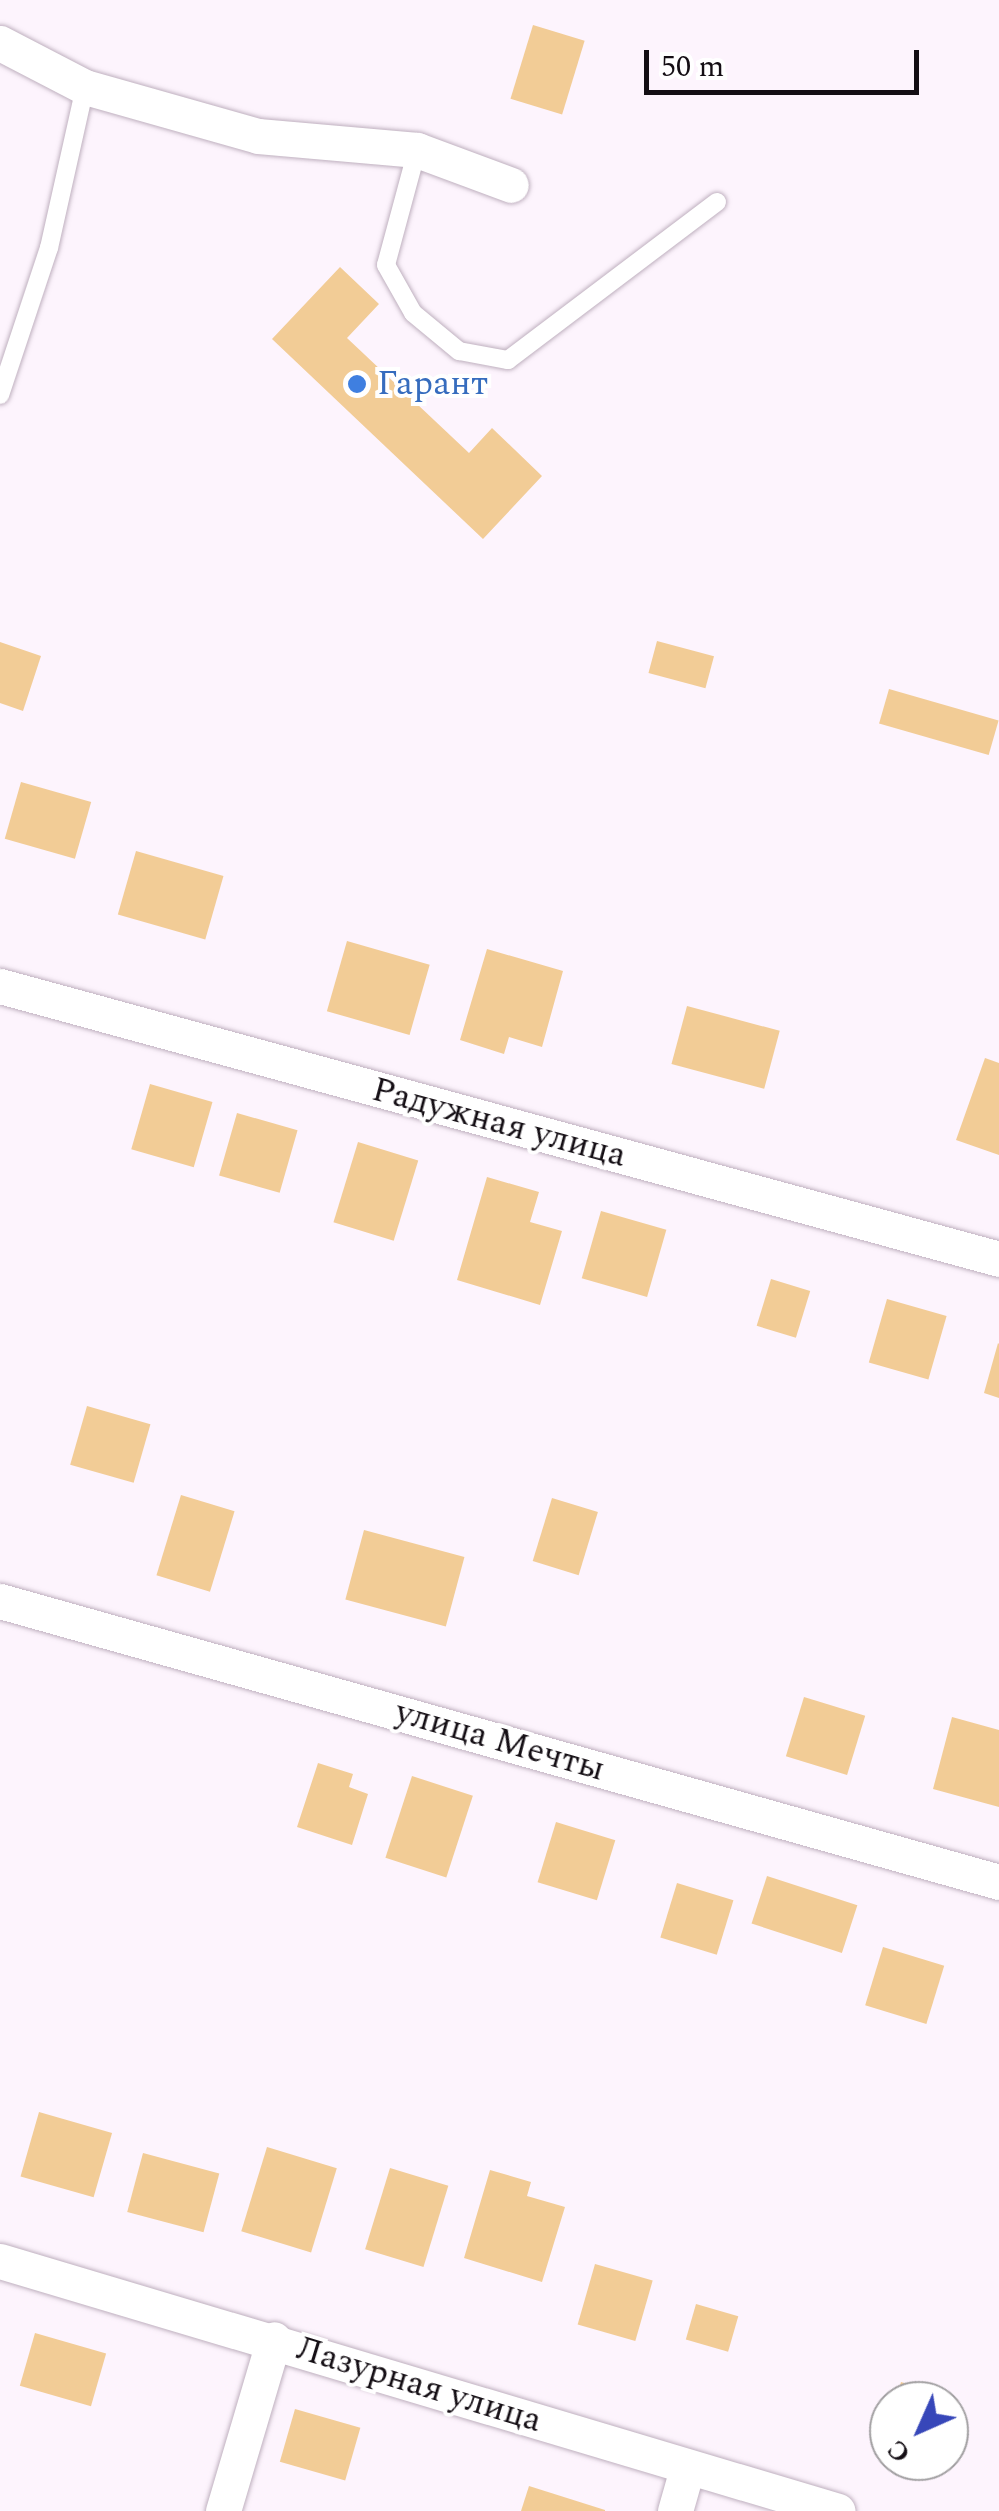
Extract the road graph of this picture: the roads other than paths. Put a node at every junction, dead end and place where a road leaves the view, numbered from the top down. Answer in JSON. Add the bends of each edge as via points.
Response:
{"nodes":[{"id":1,"x":0,"y":43,"type":"edge"},
{"id":2,"x":84,"y":87,"type":"junction"},
{"id":3,"x":417,"y":150,"type":"junction"},
{"id":4,"x":511,"y":185,"type":"dead end"},
{"id":5,"x":717,"y":202,"type":"dead end"},
{"id":6,"x":0,"y":394,"type":"edge"},
{"id":7,"x":0,"y":986,"type":"edge"},
{"id":8,"x":999,"y":1259,"type":"edge"},
{"id":9,"x":0,"y":1601,"type":"edge"},
{"id":10,"x":999,"y":1882,"type":"edge"},
{"id":11,"x":0,"y":2260,"type":"edge"},
{"id":12,"x":274,"y":2339,"type":"junction"},
{"id":13,"x":687,"y":2469,"type":"junction"},
{"id":14,"x":223,"y":2511,"type":"edge"},
{"id":15,"x":675,"y":2511,"type":"edge"},
{"id":16,"x":838,"y":2511,"type":"edge"}],
"edges":[{"from":1,"to":2,"type":"street"},
{"from":2,"to":3,"type":"street","via":[[258,136]]},
{"from":2,"to":6,"type":"lane","via":[[50,248]]},
{"from":3,"to":4,"type":"street"},
{"from":3,"to":5,"type":"lane","via":[[386,265],[413,313],[459,351],[508,360]]},
{"from":7,"to":8,"type":"street","name":"Радужная улица"},
{"from":9,"to":10,"type":"street","name":"улица Мечты"},
{"from":11,"to":12,"type":"street","name":"Лазурная улица"},
{"from":12,"to":13,"type":"street","name":"Лазурная улица"},
{"from":12,"to":14,"type":"street"},
{"from":13,"to":15,"type":"street"},
{"from":13,"to":16,"type":"street","name":"Лазурная улица"}]}
